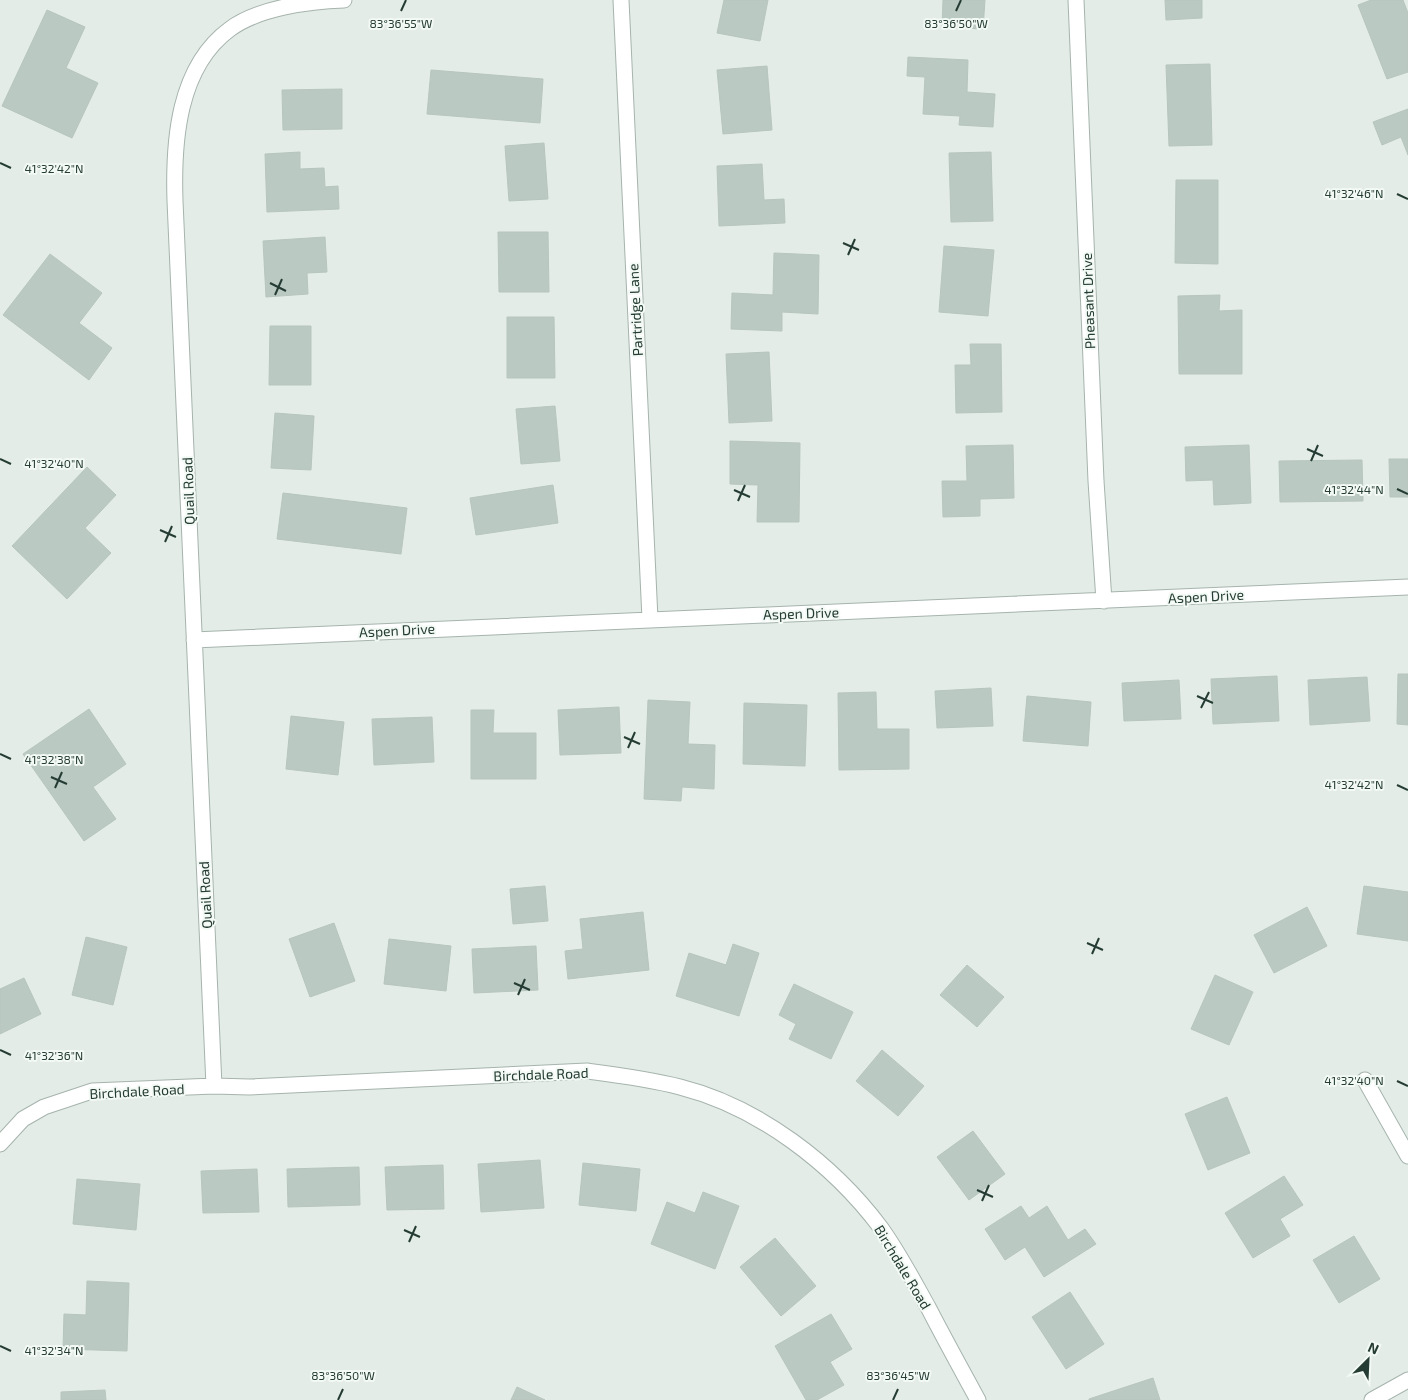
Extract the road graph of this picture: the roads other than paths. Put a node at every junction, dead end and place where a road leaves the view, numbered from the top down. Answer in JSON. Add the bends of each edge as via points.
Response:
{"nodes":[{"id":1,"x":344,"y":0,"type":"edge"},
{"id":2,"x":621,"y":0,"type":"edge"},
{"id":3,"x":1076,"y":0,"type":"edge"},
{"id":4,"x":1408,"y":587,"type":"edge"},
{"id":5,"x":1104,"y":601,"type":"junction"},
{"id":6,"x":650,"y":619,"type":"junction"},
{"id":7,"x":194,"y":640,"type":"junction"},
{"id":8,"x":1365,"y":1080,"type":"dead end"},
{"id":9,"x":214,"y":1086,"type":"junction"},
{"id":10,"x":0,"y":1144,"type":"edge"},
{"id":11,"x":1408,"y":1156,"type":"edge"},
{"id":12,"x":1408,"y":1380,"type":"edge"},
{"id":13,"x":978,"y":1400,"type":"edge"},
{"id":14,"x":1372,"y":1400,"type":"edge"}],
"edges":[{"from":1,"to":7,"type":"street","name":"Quail Road","via":[[293,5],[231,28],[204,55],[185,94],[177,136],[174,180]]},
{"from":2,"to":6,"type":"street","name":"Partridge Lane"},
{"from":3,"to":5,"type":"street","name":"Pheasant Drive"},
{"from":4,"to":5,"type":"street","name":"Aspen Drive"},
{"from":5,"to":6,"type":"street","name":"Aspen Drive"},
{"from":6,"to":7,"type":"street","name":"Aspen Drive"},
{"from":7,"to":9,"type":"street","name":"Quail Road"},
{"from":8,"to":11,"type":"street"},
{"from":9,"to":10,"type":"street","name":"Birchdale Road","via":[[92,1091],[44,1106],[23,1119]]},
{"from":9,"to":13,"type":"street","name":"Birchdale Road","via":[[587,1071],[681,1087],[724,1102],[772,1127],[807,1152],[849,1190],[882,1229],[908,1270]]},
{"from":12,"to":14,"type":"street"}]}
